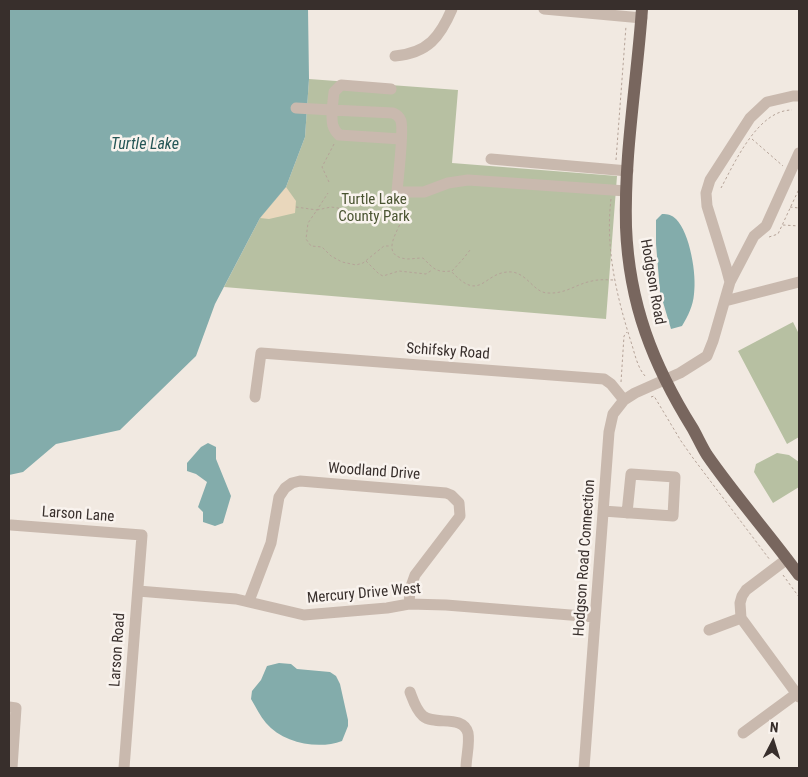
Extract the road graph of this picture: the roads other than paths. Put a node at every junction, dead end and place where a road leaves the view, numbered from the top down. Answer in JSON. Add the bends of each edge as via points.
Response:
{"nodes":[{"id":1,"x":452,"y":9,"type":"edge"},
{"id":2,"x":544,"y":9,"type":"edge"},
{"id":3,"x":642,"y":14,"type":"edge"},
{"id":4,"x":395,"y":56,"type":"dead end"},
{"id":5,"x":391,"y":89,"type":"dead end"},
{"id":6,"x":799,"y":96,"type":"edge"},
{"id":7,"x":296,"y":108,"type":"dead end"},
{"id":8,"x":332,"y":110,"type":"junction"},
{"id":9,"x":401,"y":140,"type":"junction"},
{"id":10,"x":799,"y":153,"type":"edge"},
{"id":11,"x":491,"y":159,"type":"dead end"},
{"id":12,"x":622,"y":169,"type":"junction"},
{"id":13,"x":626,"y":191,"type":"junction"},
{"id":14,"x":730,"y":282,"type":"junction"},
{"id":15,"x":799,"y":282,"type":"edge"},
{"id":16,"x":725,"y":301,"type":"junction"},
{"id":17,"x":665,"y":380,"type":"junction"},
{"id":18,"x":255,"y":397,"type":"dead end"},
{"id":19,"x":624,"y":400,"type":"junction"},
{"id":20,"x":603,"y":511,"type":"junction"},
{"id":21,"x":627,"y":513,"type":"junction"},
{"id":22,"x":11,"y":525,"type":"dead end"},
{"id":23,"x":142,"y":535,"type":"joint"},
{"id":24,"x":788,"y":559,"type":"junction"},
{"id":25,"x":799,"y":575,"type":"edge"},
{"id":26,"x":138,"y":591,"type":"junction"},
{"id":27,"x":249,"y":602,"type":"junction"},
{"id":28,"x":409,"y":604,"type":"junction"},
{"id":29,"x":595,"y":617,"type":"junction"},
{"id":30,"x":741,"y":618,"type":"junction"},
{"id":31,"x":709,"y":630,"type":"dead end"},
{"id":32,"x":410,"y":692,"type":"dead end"},
{"id":33,"x":798,"y":695,"type":"edge"},
{"id":34,"x":9,"y":707,"type":"edge"},
{"id":35,"x":744,"y":734,"type":"dead end"},
{"id":36,"x":12,"y":768,"type":"edge"},
{"id":37,"x":124,"y":768,"type":"edge"},
{"id":38,"x":466,"y":768,"type":"edge"},
{"id":39,"x":584,"y":768,"type":"edge"}],
"edges":[{"from":1,"to":4,"type":"street","via":[[436,39],[425,48]]},
{"from":2,"to":3,"type":"street"},
{"from":3,"to":12,"type":"main road","name":"Hodgson Road"},
{"from":5,"to":8,"type":"street","via":[[341,86],[334,92]]},
{"from":6,"to":14,"type":"street","via":[[767,102],[750,118],[747,134],[710,180],[706,206]]},
{"from":7,"to":8,"type":"street"},
{"from":8,"to":9,"type":"street","via":[[332,124],[339,135]]},
{"from":8,"to":9,"type":"street","via":[[399,117]]},
{"from":9,"to":13,"type":"street","via":[[397,192],[424,192],[468,180]]},
{"from":10,"to":14,"type":"street","via":[[766,226],[754,236]]},
{"from":11,"to":12,"type":"street"},
{"from":12,"to":13,"type":"main road","name":"Hodgson Road"},
{"from":13,"to":17,"type":"main road","name":"Hodgson Road","via":[[628,249],[636,304],[648,344]]},
{"from":14,"to":16,"type":"street"},
{"from":15,"to":16,"type":"street"},
{"from":16,"to":17,"type":"street","via":[[707,356]]},
{"from":17,"to":19,"type":"street"},
{"from":17,"to":24,"type":"main road","name":"Hodgson Road","via":[[707,454]]},
{"from":18,"to":19,"type":"street","name":"Schifsky Road","via":[[261,353],[604,379]]},
{"from":19,"to":20,"type":"street","name":"Hodgson Road Connection","via":[[613,414],[609,432]]},
{"from":20,"to":21,"type":"street"},
{"from":20,"to":29,"type":"street","name":"Hodgson Road Connection"},
{"from":21,"to":21,"type":"street","via":[[673,516],[675,477],[631,474]]},
{"from":22,"to":23,"type":"street","name":"Larson Lane"},
{"from":23,"to":26,"type":"street","name":"Larson Road"},
{"from":24,"to":25,"type":"main road","name":"Hodgson Road"},
{"from":24,"to":30,"type":"street","via":[[746,590],[740,603]]},
{"from":26,"to":27,"type":"street","name":"Mercury Drive West"},
{"from":26,"to":37,"type":"street","name":"Larson Road"},
{"from":27,"to":28,"type":"street","name":"Mercury Drive West","via":[[309,615]]},
{"from":27,"to":28,"type":"street","name":"Woodland Drive","via":[[271,543],[279,497],[285,488],[300,481],[451,495],[458,503],[460,516],[414,575]]},
{"from":28,"to":29,"type":"street","name":"Mercury Drive West"},
{"from":29,"to":39,"type":"street","name":"Hodgson Road Connection"},
{"from":30,"to":31,"type":"street"},
{"from":30,"to":33,"type":"street"},
{"from":32,"to":38,"type":"street","via":[[423,716],[458,722],[466,728]]},
{"from":33,"to":35,"type":"street"},
{"from":34,"to":36,"type":"street","via":[[16,708]]}]}
